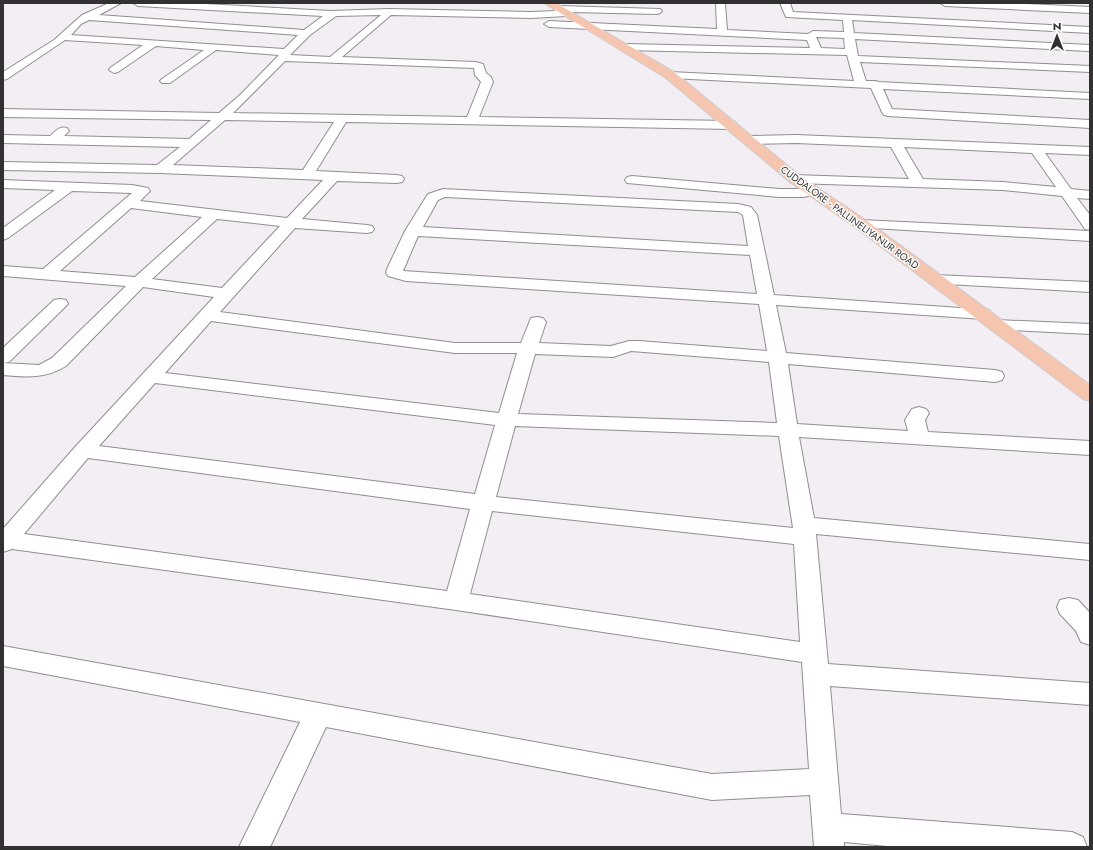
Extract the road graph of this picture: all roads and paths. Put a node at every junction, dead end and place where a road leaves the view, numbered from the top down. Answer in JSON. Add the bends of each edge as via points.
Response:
{"nodes":[{"id":1,"x":116,"y":3,"type":"edge"},
{"id":2,"x":138,"y":3,"type":"edge"},
{"id":3,"x":785,"y":3,"type":"edge"},
{"id":4,"x":945,"y":3,"type":"edge"},
{"id":5,"x":720,"y":4,"type":"dead end"},
{"id":6,"x":974,"y":4,"type":"edge"},
{"id":7,"x":211,"y":5,"type":"edge"},
{"id":8,"x":1041,"y":5,"type":"edge"},
{"id":9,"x":346,"y":7,"type":"edge"},
{"id":10,"x":558,"y":8,"type":"edge"},
{"id":11,"x":924,"y":9,"type":"dead end"},
{"id":12,"x":1090,"y":10,"type":"edge"},
{"id":13,"x":656,"y":11,"type":"dead end"},
{"id":14,"x":389,"y":12,"type":"junction"},
{"id":15,"x":332,"y":14,"type":"junction"},
{"id":16,"x":85,"y":17,"type":"junction"},
{"id":17,"x":847,"y":17,"type":"junction"},
{"id":18,"x":925,"y":21,"type":"junction"},
{"id":19,"x":179,"y":24,"type":"junction"},
{"id":20,"x":549,"y":24,"type":"dead end"},
{"id":21,"x":587,"y":25,"type":"junction"},
{"id":22,"x":1090,"y":30,"type":"edge"},
{"id":23,"x":306,"y":33,"type":"junction"},
{"id":24,"x":722,"y":33,"type":"junction"},
{"id":25,"x":848,"y":35,"type":"junction"},
{"id":26,"x":62,"y":37,"type":"junction"},
{"id":27,"x":811,"y":37,"type":"junction"},
{"id":28,"x":157,"y":38,"type":"junction"},
{"id":29,"x":214,"y":47,"type":"junction"},
{"id":30,"x":624,"y":47,"type":"junction"},
{"id":31,"x":1088,"y":48,"type":"dead end"},
{"id":32,"x":817,"y":52,"type":"junction"},
{"id":33,"x":284,"y":55,"type":"junction"},
{"id":34,"x":852,"y":56,"type":"junction"},
{"id":35,"x":332,"y":61,"type":"junction"},
{"id":36,"x":1090,"y":69,"type":"edge"},
{"id":37,"x":114,"y":70,"type":"dead end"},
{"id":38,"x":670,"y":75,"type":"junction"},
{"id":39,"x":3,"y":77,"type":"edge"},
{"id":40,"x":166,"y":80,"type":"dead end"},
{"id":41,"x":861,"y":84,"type":"junction"},
{"id":42,"x":875,"y":84,"type":"junction"},
{"id":43,"x":1090,"y":96,"type":"edge"},
{"id":44,"x":3,"y":112,"type":"edge"},
{"id":45,"x":80,"y":115,"type":"junction"},
{"id":46,"x":220,"y":117,"type":"junction"},
{"id":47,"x":342,"y":119,"type":"junction"},
{"id":48,"x":471,"y":121,"type":"junction"},
{"id":49,"x":1090,"y":124,"type":"edge"},
{"id":50,"x":731,"y":126,"type":"junction"},
{"id":51,"x":3,"y":139,"type":"edge"},
{"id":52,"x":53,"y":140,"type":"junction"},
{"id":53,"x":749,"y":140,"type":"junction"},
{"id":54,"x":192,"y":143,"type":"junction"},
{"id":55,"x":895,"y":143,"type":"junction"},
{"id":56,"x":1036,"y":149,"type":"junction"},
{"id":57,"x":1090,"y":151,"type":"edge"},
{"id":58,"x":3,"y":166,"type":"edge"},
{"id":59,"x":160,"y":169,"type":"junction"},
{"id":60,"x":220,"y":171,"type":"junction"},
{"id":61,"x":397,"y":179,"type":"dead end"},
{"id":62,"x":795,"y":179,"type":"junction"},
{"id":63,"x":632,"y":180,"type":"dead end"},
{"id":64,"x":918,"y":183,"type":"junction"},
{"id":65,"x":3,"y":184,"type":"edge"},
{"id":66,"x":311,"y":184,"type":"junction"},
{"id":67,"x":291,"y":186,"type":"dead end"},
{"id":68,"x":68,"y":187,"type":"junction"},
{"id":69,"x":813,"y":191,"type":"junction"},
{"id":70,"x":1067,"y":194,"type":"junction"},
{"id":71,"x":1090,"y":195,"type":"edge"},
{"id":72,"x":130,"y":204,"type":"junction"},
{"id":73,"x":214,"y":214,"type":"junction"},
{"id":74,"x":3,"y":223,"type":"edge"},
{"id":75,"x":291,"y":223,"type":"junction"},
{"id":76,"x":18,"y":224,"type":"junction"},
{"id":77,"x":861,"y":224,"type":"junction"},
{"id":78,"x":1090,"y":226,"type":"edge"},
{"id":79,"x":367,"y":229,"type":"dead end"},
{"id":80,"x":414,"y":230,"type":"junction"},
{"id":81,"x":3,"y":235,"type":"edge"},
{"id":82,"x":1090,"y":236,"type":"edge"},
{"id":83,"x":756,"y":251,"type":"junction"},
{"id":84,"x":3,"y":271,"type":"edge"},
{"id":85,"x":47,"y":274,"type":"junction"},
{"id":86,"x":935,"y":280,"type":"junction"},
{"id":87,"x":139,"y":282,"type":"junction"},
{"id":88,"x":1090,"y":287,"type":"edge"},
{"id":89,"x":227,"y":294,"type":"junction"},
{"id":90,"x":766,"y":300,"type":"junction"},
{"id":91,"x":60,"y":304,"type":"dead end"},
{"id":92,"x":207,"y":315,"type":"junction"},
{"id":93,"x":990,"y":319,"type":"junction"},
{"id":94,"x":537,"y":322,"type":"dead end"},
{"id":95,"x":1090,"y":329,"type":"edge"},
{"id":96,"x":528,"y":348,"type":"junction"},
{"id":97,"x":3,"y":358,"type":"edge"},
{"id":98,"x":778,"y":359,"type":"junction"},
{"id":99,"x":3,"y":369,"type":"edge"},
{"id":100,"x":996,"y":376,"type":"dead end"},
{"id":101,"x":151,"y":377,"type":"junction"},
{"id":102,"x":1082,"y":383,"type":"edge"},
{"id":103,"x":1090,"y":395,"type":"edge"},
{"id":104,"x":919,"y":413,"type":"dead end"},
{"id":105,"x":508,"y":420,"type":"junction"},
{"id":106,"x":788,"y":430,"type":"junction"},
{"id":107,"x":920,"y":438,"type":"junction"},
{"id":108,"x":1090,"y":448,"type":"edge"},
{"id":109,"x":83,"y":451,"type":"junction"},
{"id":110,"x":483,"y":503,"type":"junction"},
{"id":111,"x":804,"y":531,"type":"junction"},
{"id":112,"x":5,"y":542,"type":"edge"},
{"id":113,"x":1090,"y":552,"type":"edge"},
{"id":114,"x":456,"y":601,"type":"junction"},
{"id":115,"x":1069,"y":607,"type":"dead end"},
{"id":116,"x":1090,"y":634,"type":"edge"},
{"id":117,"x":3,"y":656,"type":"edge"},
{"id":118,"x":815,"y":664,"type":"junction"},
{"id":119,"x":1090,"y":694,"type":"edge"},
{"id":120,"x":318,"y":714,"type":"junction"},
{"id":121,"x":824,"y":781,"type":"junction"},
{"id":122,"x":828,"y":837,"type":"edge"},
{"id":123,"x":254,"y":847,"type":"edge"},
{"id":124,"x":1072,"y":847,"type":"edge"}],
"edges":[{"from":1,"to":16,"type":"street"},
{"from":2,"to":7,"type":"street"},
{"from":3,"to":17,"type":"street","via":[[789,15]]},
{"from":4,"to":6,"type":"street"},
{"from":5,"to":24,"type":"street"},
{"from":6,"to":8,"type":"street"},
{"from":7,"to":15,"type":"street"},
{"from":7,"to":19,"type":"street"},
{"from":8,"to":12,"type":"street"},
{"from":9,"to":14,"type":"street"},
{"from":9,"to":15,"type":"street"},
{"from":10,"to":13,"type":"street"},
{"from":10,"to":14,"type":"street","via":[[531,15]]},
{"from":10,"to":21,"type":"main road","name":"CUDDALORE - PALLINELIYANUR ROAD"},
{"from":11,"to":18,"type":"street"},
{"from":14,"to":35,"type":"street"},
{"from":15,"to":23,"type":"street"},
{"from":16,"to":19,"type":"street"},
{"from":16,"to":26,"type":"street"},
{"from":17,"to":18,"type":"street"},
{"from":17,"to":25,"type":"street"},
{"from":18,"to":22,"type":"street"},
{"from":19,"to":23,"type":"street"},
{"from":19,"to":28,"type":"street"},
{"from":20,"to":21,"type":"street"},
{"from":21,"to":24,"type":"street"},
{"from":21,"to":30,"type":"main road","name":"CUDDALORE - PALLINELIYANUR ROAD"},
{"from":23,"to":33,"type":"street"},
{"from":24,"to":27,"type":"street"},
{"from":25,"to":27,"type":"street","via":[[813,34]]},
{"from":25,"to":31,"type":"street"},
{"from":25,"to":34,"type":"street"},
{"from":26,"to":28,"type":"street"},
{"from":26,"to":39,"type":"street"},
{"from":27,"to":32,"type":"street"},
{"from":28,"to":29,"type":"street"},
{"from":28,"to":37,"type":"street"},
{"from":29,"to":33,"type":"street"},
{"from":29,"to":40,"type":"street"},
{"from":30,"to":32,"type":"street"},
{"from":30,"to":38,"type":"main road","name":"CUDDALORE - PALLINELIYANUR ROAD"},
{"from":32,"to":34,"type":"street"},
{"from":33,"to":35,"type":"street"},
{"from":33,"to":46,"type":"street","via":[[244,97]]},
{"from":34,"to":36,"type":"street"},
{"from":34,"to":41,"type":"street"},
{"from":35,"to":48,"type":"street","via":[[479,66],[480,73],[487,82]]},
{"from":38,"to":41,"type":"street"},
{"from":38,"to":50,"type":"main road","name":"CUDDALORE - PALLINELIYANUR ROAD"},
{"from":41,"to":42,"type":"street"},
{"from":42,"to":43,"type":"street"},
{"from":42,"to":49,"type":"street","via":[[888,112]]},
{"from":44,"to":45,"type":"street"},
{"from":45,"to":46,"type":"street"},
{"from":45,"to":52,"type":"street"},
{"from":46,"to":47,"type":"street"},
{"from":46,"to":54,"type":"street"},
{"from":47,"to":48,"type":"street"},
{"from":47,"to":66,"type":"street"},
{"from":48,"to":50,"type":"street"},
{"from":50,"to":53,"type":"main road","name":"CUDDALORE - PALLINELIYANUR ROAD"},
{"from":51,"to":52,"type":"street"},
{"from":52,"to":54,"type":"street"},
{"from":53,"to":55,"type":"street"},
{"from":53,"to":62,"type":"main road","name":"CUDDALORE - PALLINELIYANUR ROAD"},
{"from":54,"to":59,"type":"street"},
{"from":55,"to":56,"type":"street"},
{"from":55,"to":64,"type":"street"},
{"from":56,"to":57,"type":"street"},
{"from":56,"to":70,"type":"street"},
{"from":58,"to":59,"type":"street"},
{"from":59,"to":60,"type":"street"},
{"from":60,"to":66,"type":"street"},
{"from":60,"to":67,"type":"street","via":[[232,178]]},
{"from":61,"to":66,"type":"street","via":[[333,176]]},
{"from":62,"to":64,"type":"street"},
{"from":62,"to":69,"type":"main road","name":"CUDDALORE - PALLINELIYANUR ROAD"},
{"from":63,"to":69,"type":"street","via":[[779,193]]},
{"from":64,"to":70,"type":"street","via":[[1003,186]]},
{"from":65,"to":68,"type":"street"},
{"from":66,"to":75,"type":"street"},
{"from":68,"to":72,"type":"street","via":[[143,191]]},
{"from":68,"to":76,"type":"street"},
{"from":69,"to":77,"type":"main road","name":"CUDDALORE - PALLINELIYANUR ROAD"},
{"from":70,"to":71,"type":"street"},
{"from":70,"to":78,"type":"street"},
{"from":72,"to":73,"type":"street"},
{"from":72,"to":85,"type":"street"},
{"from":73,"to":75,"type":"street"},
{"from":73,"to":87,"type":"street"},
{"from":74,"to":76,"type":"street"},
{"from":75,"to":79,"type":"street"},
{"from":75,"to":89,"type":"street"},
{"from":76,"to":81,"type":"street"},
{"from":77,"to":82,"type":"street"},
{"from":77,"to":86,"type":"main road","name":"CUDDALORE - PALLINELIYANUR ROAD"},
{"from":80,"to":83,"type":"street"},
{"from":80,"to":83,"type":"street","via":[[433,197],[443,193],[738,208],[750,214]]},
{"from":80,"to":90,"type":"street","via":[[395,269],[394,273],[398,275]]},
{"from":83,"to":90,"type":"street"},
{"from":84,"to":85,"type":"street"},
{"from":85,"to":87,"type":"street"},
{"from":86,"to":88,"type":"street"},
{"from":86,"to":93,"type":"main road","name":"CUDDALORE - PALLINELIYANUR ROAD"},
{"from":87,"to":89,"type":"street"},
{"from":87,"to":99,"type":"street","via":[[50,369],[33,372]]},
{"from":89,"to":92,"type":"street"},
{"from":90,"to":93,"type":"street"},
{"from":90,"to":98,"type":"street"},
{"from":91,"to":97,"type":"street"},
{"from":92,"to":96,"type":"street","via":[[455,348]]},
{"from":92,"to":101,"type":"street"},
{"from":93,"to":95,"type":"street"},
{"from":93,"to":102,"type":"main road","name":"CUDDALORE - PALLINELIYANUR ROAD"},
{"from":94,"to":96,"type":"street"},
{"from":96,"to":98,"type":"street","via":[[613,352],[629,346],[639,346]]},
{"from":96,"to":105,"type":"street"},
{"from":98,"to":100,"type":"street"},
{"from":98,"to":106,"type":"street"},
{"from":101,"to":105,"type":"street"},
{"from":101,"to":109,"type":"street"},
{"from":102,"to":103,"type":"main road","name":"CUDDALORE - PALLINELIYANUR ROAD"},
{"from":104,"to":107,"type":"street","via":[[915,420]]},
{"from":105,"to":106,"type":"street"},
{"from":105,"to":110,"type":"street"},
{"from":106,"to":107,"type":"street"},
{"from":106,"to":111,"type":"street"},
{"from":107,"to":108,"type":"street"},
{"from":109,"to":110,"type":"street"},
{"from":109,"to":112,"type":"street"},
{"from":110,"to":111,"type":"street"},
{"from":110,"to":114,"type":"street"},
{"from":111,"to":113,"type":"street"},
{"from":111,"to":118,"type":"street"},
{"from":112,"to":114,"type":"street"},
{"from":114,"to":118,"type":"street"},
{"from":115,"to":116,"type":"street","via":[[1088,627]]},
{"from":117,"to":120,"type":"street"},
{"from":118,"to":119,"type":"street"},
{"from":118,"to":121,"type":"street"},
{"from":120,"to":121,"type":"street","via":[[712,787]]},
{"from":120,"to":123,"type":"street"},
{"from":121,"to":122,"type":"street"},
{"from":122,"to":124,"type":"street"}]}
